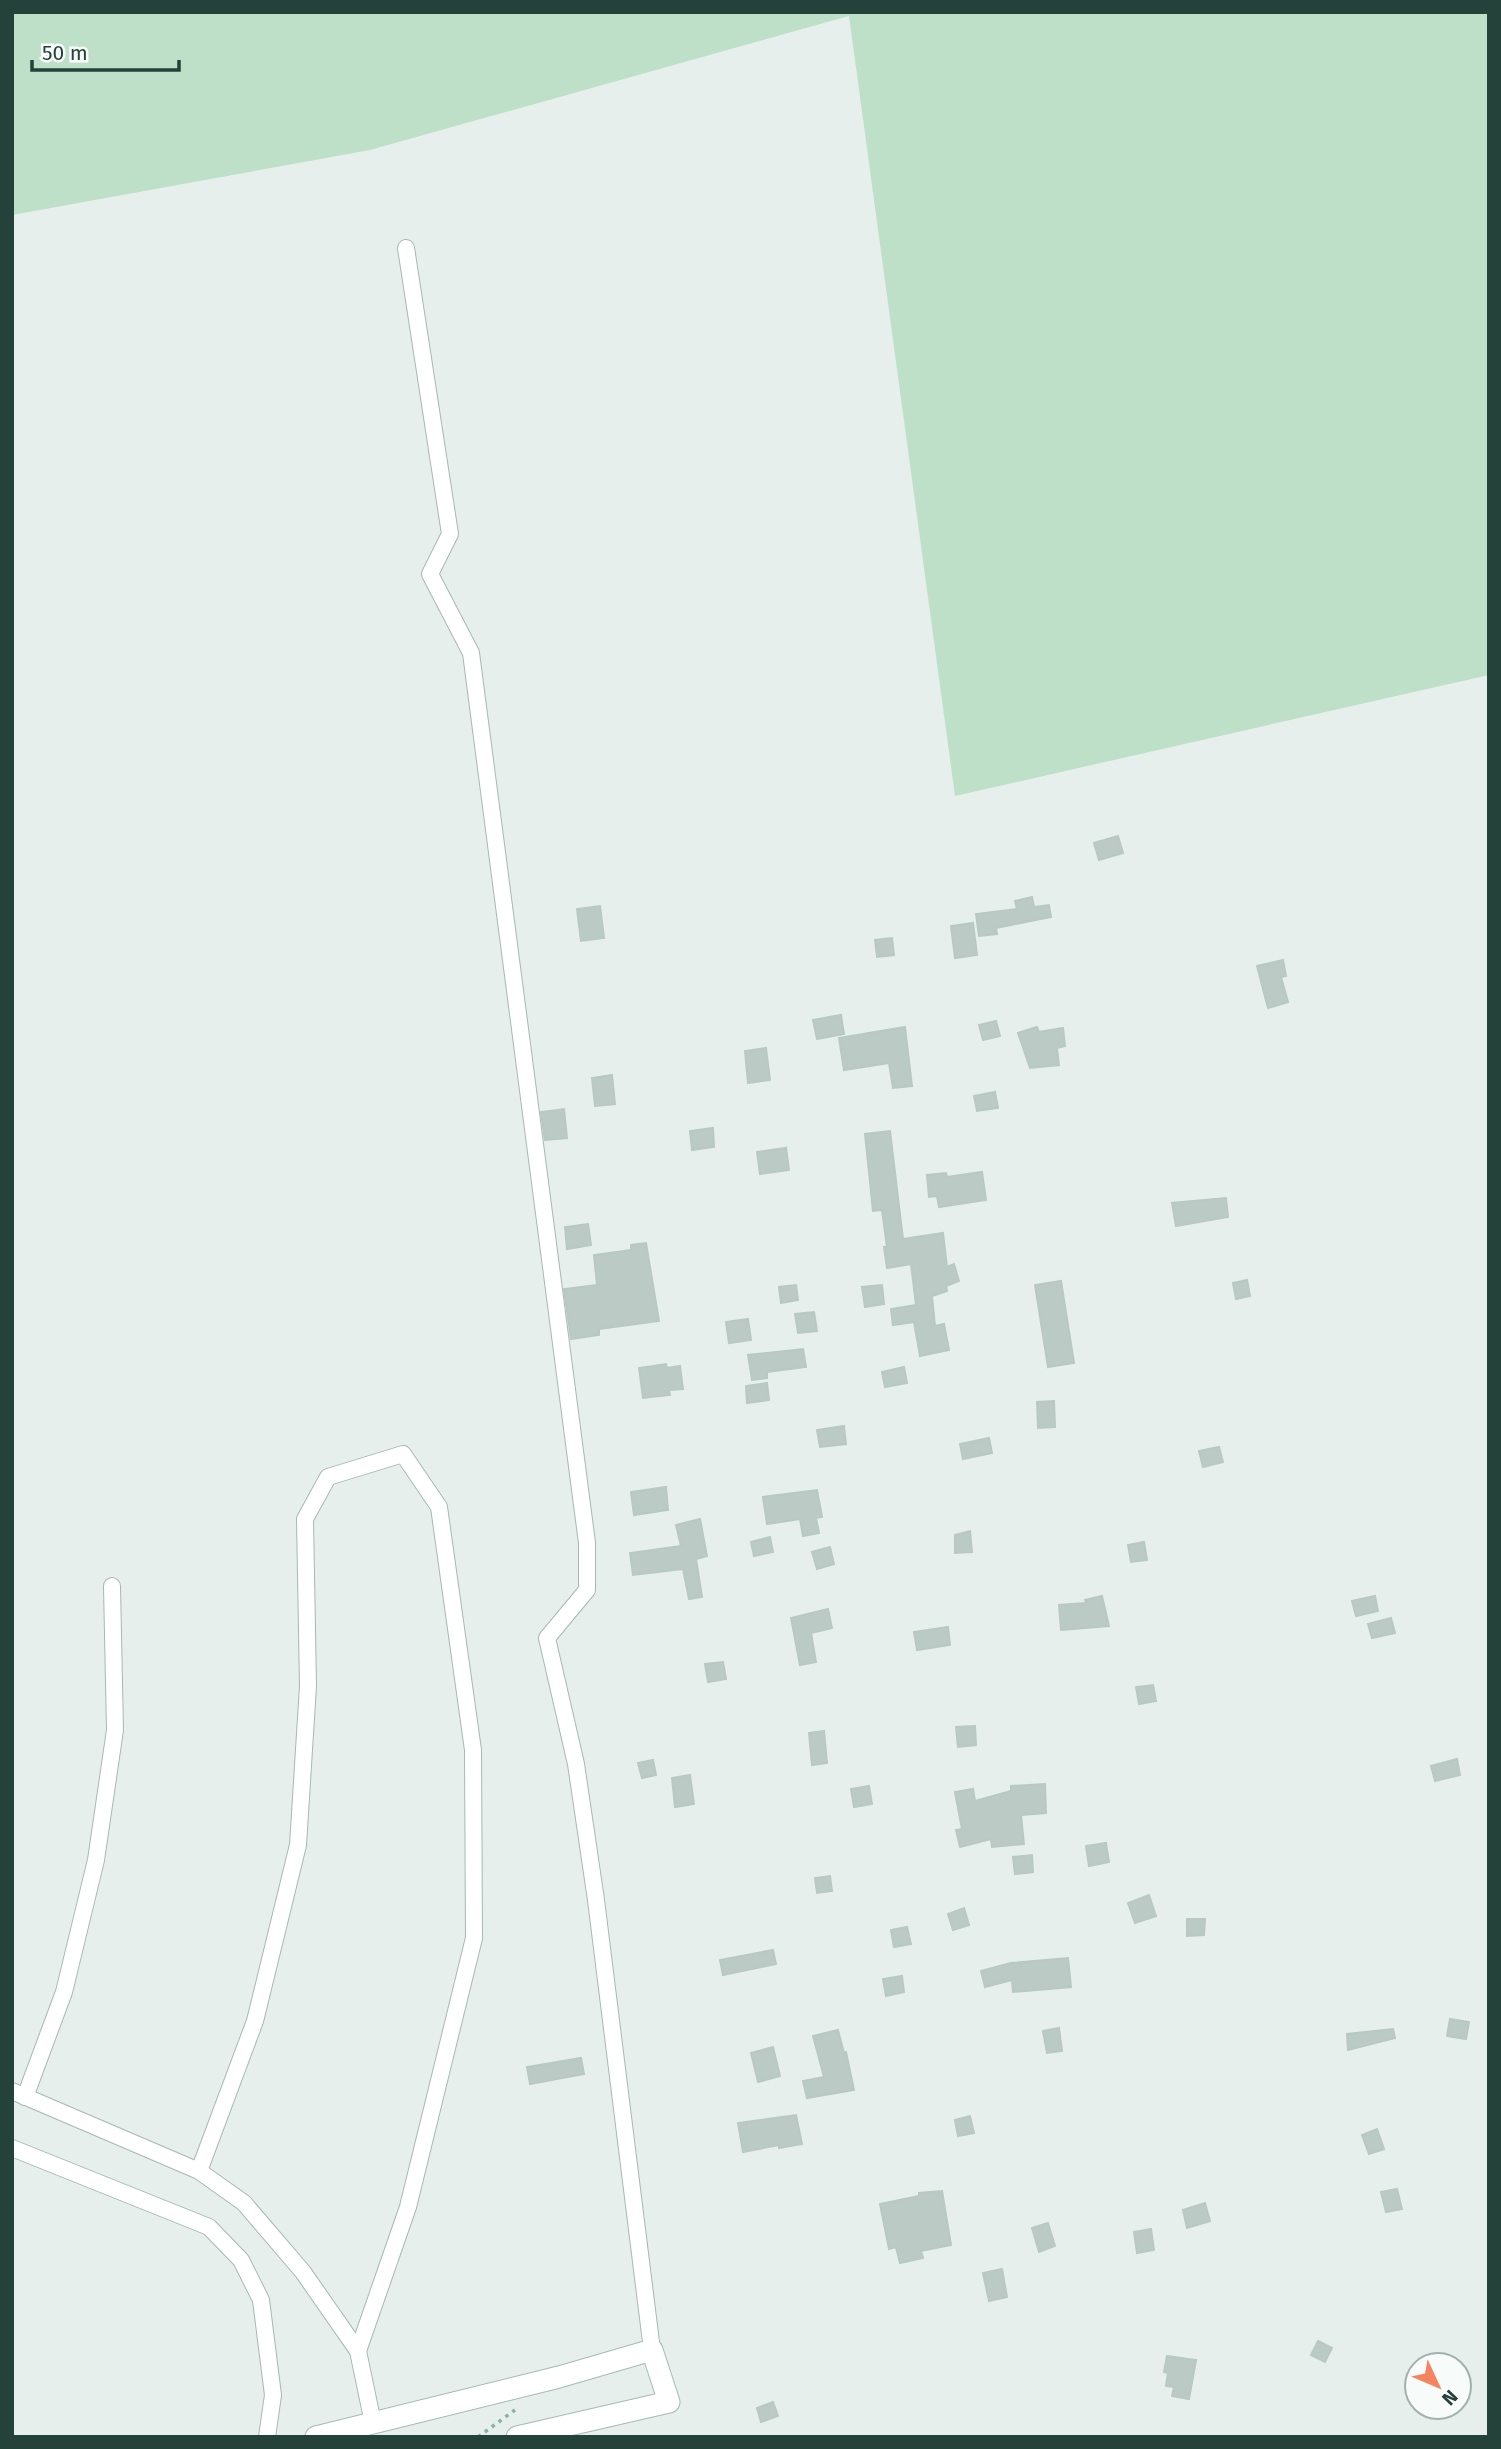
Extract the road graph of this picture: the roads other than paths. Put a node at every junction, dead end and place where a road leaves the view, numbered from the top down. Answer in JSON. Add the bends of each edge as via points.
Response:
{"nodes":[{"id":1,"x":406,"y":248,"type":"dead end"},
{"id":2,"x":112,"y":1586,"type":"dead end"},
{"id":3,"x":18,"y":2094,"type":"edge"},
{"id":4,"x":12,"y":2148,"type":"edge"},
{"id":5,"x":199,"y":2171,"type":"junction"},
{"id":6,"x":652,"y":2350,"type":"junction"},
{"id":7,"x":358,"y":2351,"type":"junction"},
{"id":8,"x":373,"y":2423,"type":"junction"},
{"id":9,"x":267,"y":2437,"type":"edge"},
{"id":10,"x":316,"y":2437,"type":"edge"},
{"id":11,"x":517,"y":2437,"type":"edge"}],
"edges":[{"from":1,"to":6,"type":"street","via":[[450,534],[430,574],[471,653],[587,1543],[587,1590],[547,1637],[580,1791]]},
{"from":2,"to":3,"type":"street","via":[[115,1730],[96,1860],[64,1992]]},
{"from":3,"to":5,"type":"street"},
{"from":4,"to":9,"type":"street","via":[[209,2227],[241,2260],[261,2300],[274,2395]]},
{"from":5,"to":7,"type":"street","via":[[244,2203],[303,2272]]},
{"from":5,"to":7,"type":"street","via":[[256,2021],[299,1845],[308,1686],[305,1519],[328,1477],[403,1454],[439,1507],[473,1750],[474,1938],[408,2207]]},
{"from":6,"to":8,"type":"main road"},
{"from":6,"to":11,"type":"main road","via":[[669,2402]]},
{"from":7,"to":8,"type":"street"},
{"from":8,"to":10,"type":"main road"}]}
